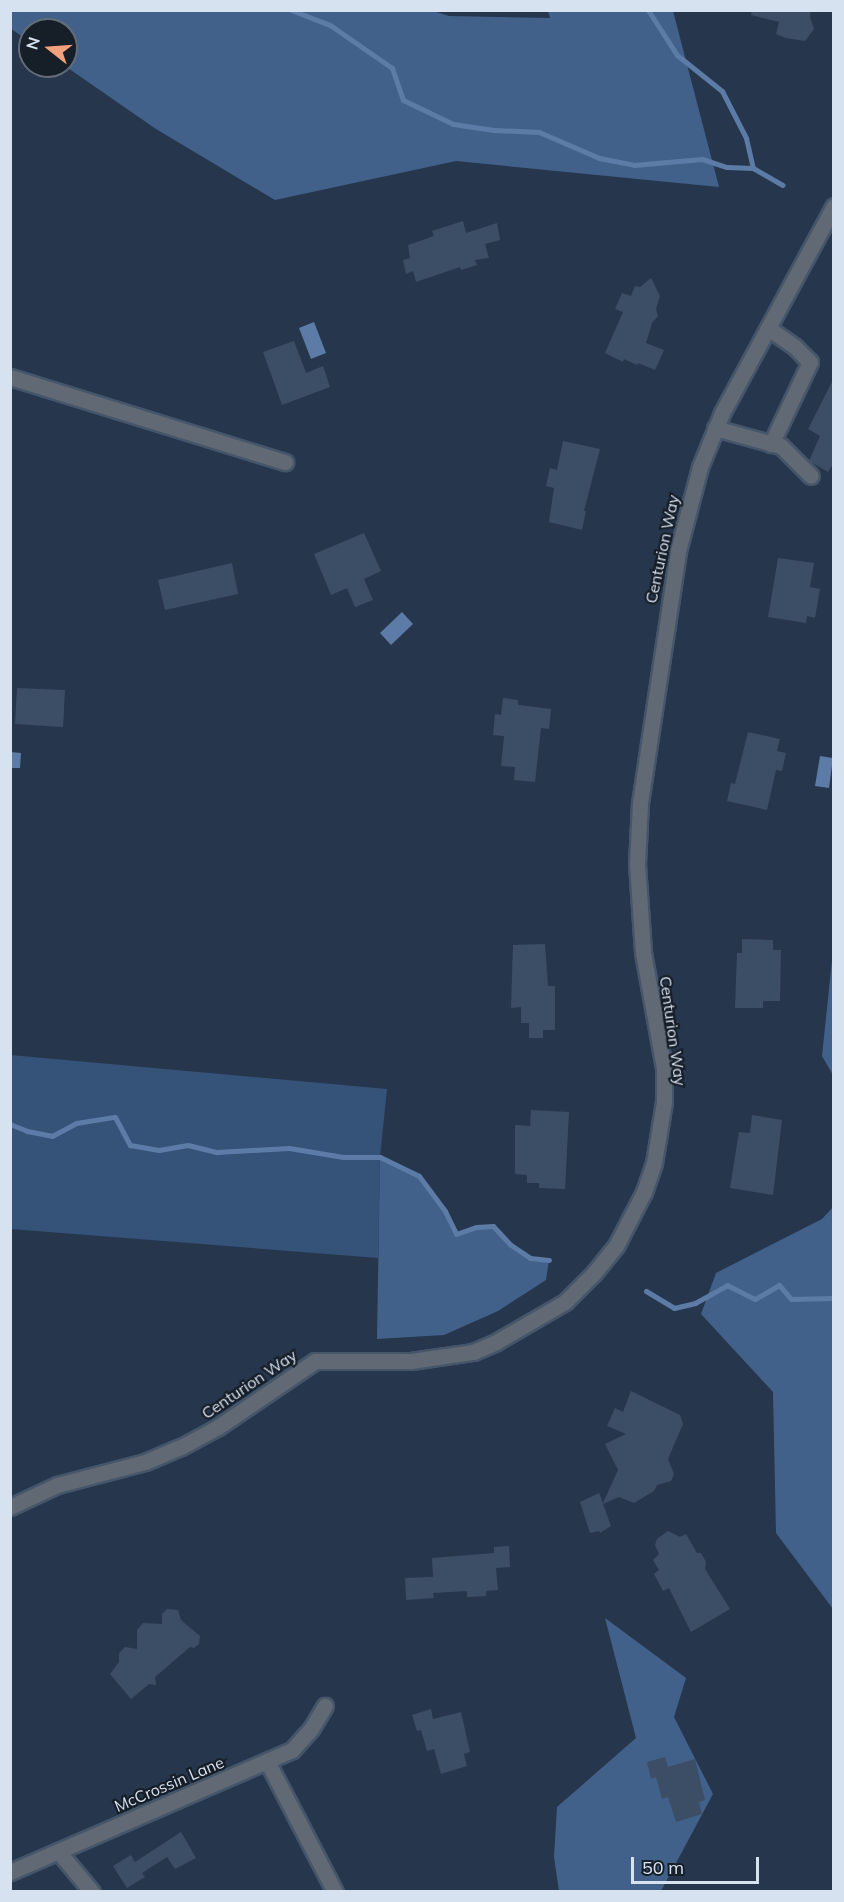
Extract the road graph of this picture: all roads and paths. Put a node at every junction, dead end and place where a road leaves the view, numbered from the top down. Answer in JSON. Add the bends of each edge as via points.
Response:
{"nodes":[{"id":1,"x":834,"y":206,"type":"edge"},
{"id":2,"x":768,"y":328,"type":"junction"},
{"id":3,"x":10,"y":377,"type":"edge"},
{"id":4,"x":716,"y":429,"type":"junction"},
{"id":5,"x":771,"y":444,"type":"junction"},
{"id":6,"x":285,"y":462,"type":"dead end"},
{"id":7,"x":811,"y":476,"type":"dead end"},
{"id":8,"x":10,"y":1507,"type":"edge"},
{"id":9,"x":325,"y":1706,"type":"dead end"},
{"id":10,"x":267,"y":1761,"type":"junction"},
{"id":11,"x":58,"y":1851,"type":"junction"},
{"id":12,"x":10,"y":1872,"type":"edge"},
{"id":13,"x":92,"y":1892,"type":"edge"},
{"id":14,"x":335,"y":1892,"type":"edge"}],
"edges":[{"from":1,"to":2,"type":"street","name":"Centurion Way"},
{"from":2,"to":4,"type":"street","name":"Centurion Way"},
{"from":2,"to":5,"type":"street","via":[[810,362]]},
{"from":3,"to":6,"type":"street"},
{"from":4,"to":5,"type":"street"},
{"from":4,"to":8,"type":"street","name":"Centurion Way","via":[[700,467],[678,550],[640,803],[640,914],[664,1068],[662,1121],[644,1192],[616,1246],[565,1302],[496,1342],[472,1352],[420,1360],[315,1361],[218,1427],[181,1447],[145,1462],[57,1485]]},
{"from":5,"to":7,"type":"street","via":[[781,446]]},
{"from":9,"to":10,"type":"street","name":"McCrossin Lane","via":[[292,1750]]},
{"from":10,"to":11,"type":"street","name":"McCrossin Lane"},
{"from":10,"to":14,"type":"street"},
{"from":11,"to":12,"type":"street","name":"McCrossin Lane"},
{"from":11,"to":13,"type":"street"}]}
